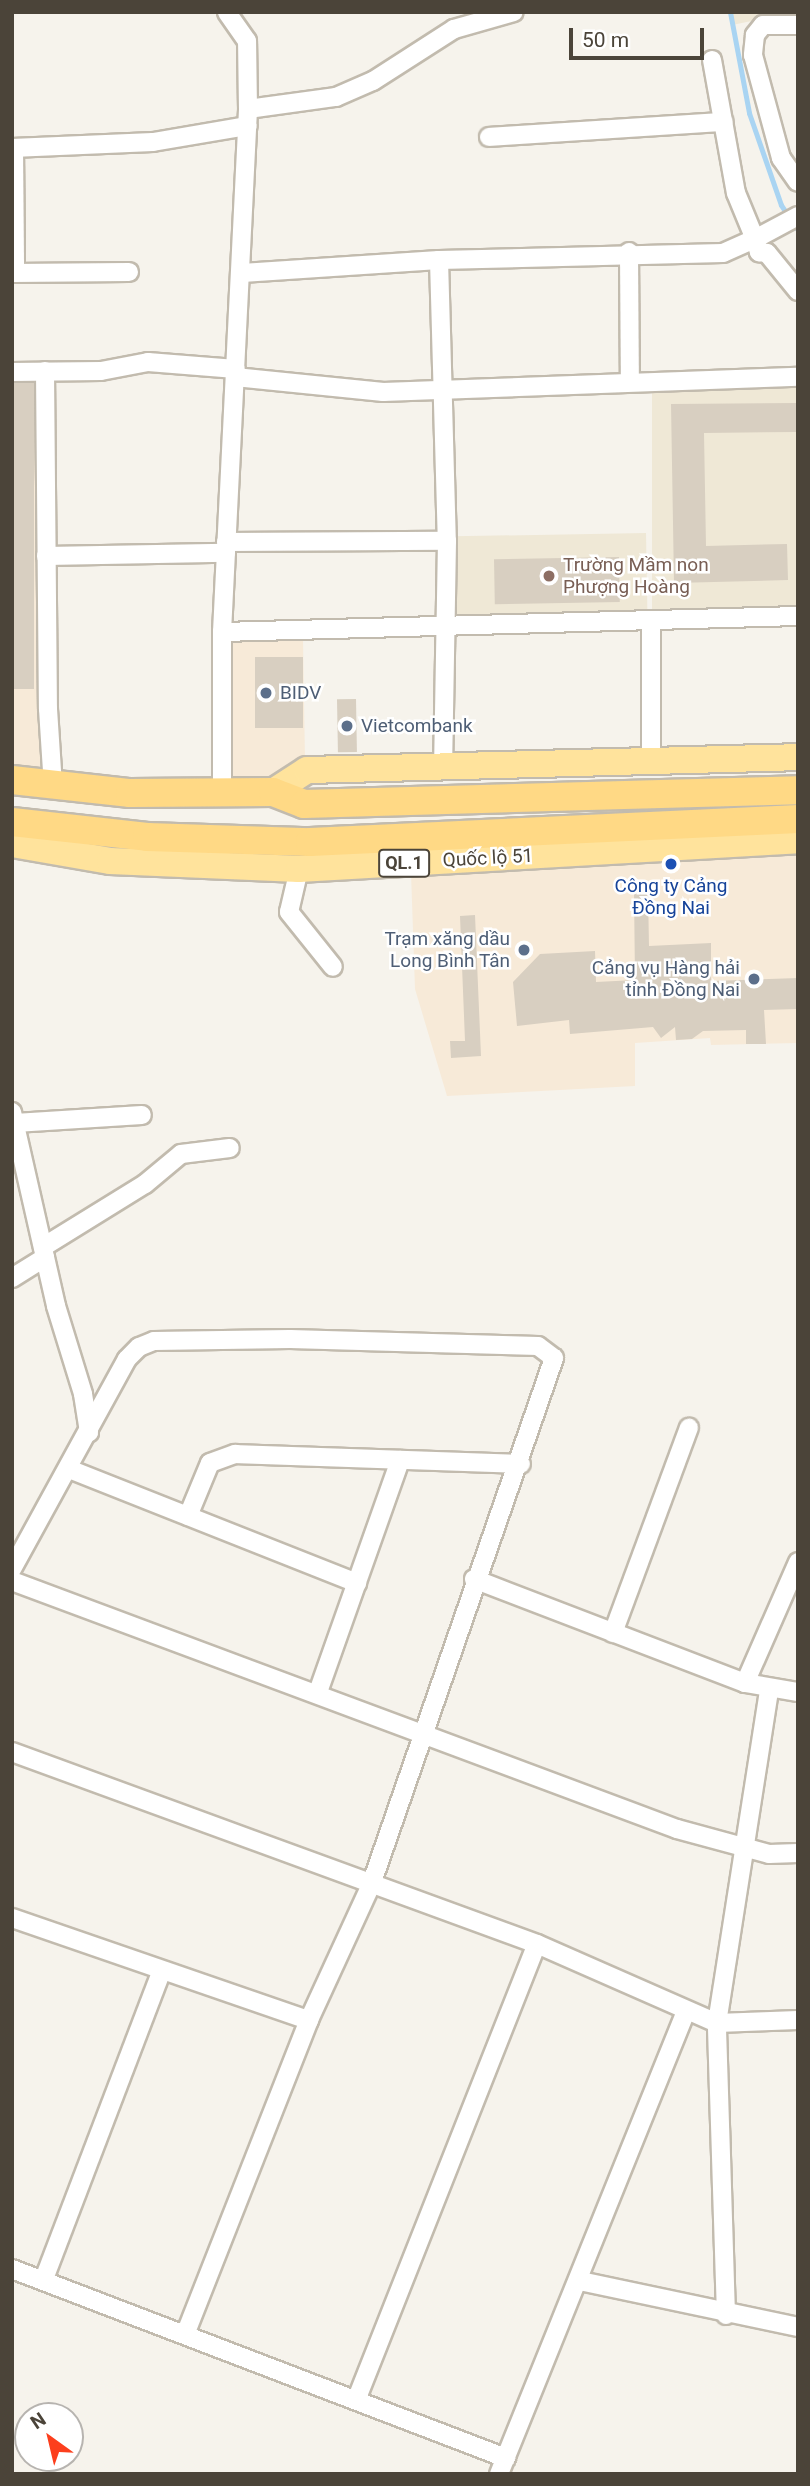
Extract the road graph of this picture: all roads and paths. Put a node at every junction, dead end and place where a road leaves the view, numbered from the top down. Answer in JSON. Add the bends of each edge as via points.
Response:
{"nodes":[{"id":1,"x":227,"y":12,"type":"edge"},
{"id":2,"x":514,"y":12,"type":"edge"},
{"id":3,"x":798,"y":26,"type":"edge"},
{"id":4,"x":712,"y":60,"type":"dead end"},
{"id":5,"x":248,"y":118,"type":"junction"},
{"id":6,"x":724,"y":122,"type":"junction"},
{"id":7,"x":489,"y":137,"type":"dead end"},
{"id":8,"x":13,"y":148,"type":"edge"},
{"id":9,"x":798,"y":182,"type":"edge"},
{"id":10,"x":798,"y":216,"type":"edge"},
{"id":11,"x":755,"y":239,"type":"junction"},
{"id":12,"x":629,"y":253,"type":"junction"},
{"id":13,"x":439,"y":260,"type":"junction"},
{"id":14,"x":129,"y":272,"type":"dead end"},
{"id":15,"x":13,"y":273,"type":"edge"},
{"id":16,"x":242,"y":273,"type":"junction"},
{"id":17,"x":798,"y":291,"type":"edge"},
{"id":18,"x":45,"y":371,"type":"junction"},
{"id":19,"x":12,"y":372,"type":"edge"},
{"id":20,"x":235,"y":373,"type":"junction"},
{"id":21,"x":798,"y":377,"type":"edge"},
{"id":22,"x":630,"y":381,"type":"junction"},
{"id":23,"x":444,"y":390,"type":"junction"},
{"id":24,"x":447,"y":541,"type":"junction"},
{"id":25,"x":226,"y":547,"type":"junction"},
{"id":26,"x":46,"y":556,"type":"junction"},
{"id":27,"x":798,"y":616,"type":"edge"},
{"id":28,"x":651,"y":620,"type":"junction"},
{"id":29,"x":445,"y":627,"type":"junction"},
{"id":30,"x":222,"y":632,"type":"junction"},
{"id":31,"x":798,"y":757,"type":"edge"},
{"id":32,"x":651,"y":762,"type":"junction"},
{"id":33,"x":443,"y":768,"type":"junction"},
{"id":34,"x":12,"y":780,"type":"edge"},
{"id":35,"x":53,"y":786,"type":"junction"},
{"id":36,"x":798,"y":790,"type":"edge"},
{"id":37,"x":273,"y":792,"type":"junction"},
{"id":38,"x":222,"y":793,"type":"junction"},
{"id":39,"x":798,"y":819,"type":"edge"},
{"id":40,"x":12,"y":821,"type":"edge"},
{"id":41,"x":798,"y":840,"type":"edge"},
{"id":42,"x":12,"y":844,"type":"edge"},
{"id":43,"x":299,"y":869,"type":"junction"},
{"id":44,"x":333,"y":967,"type":"dead end"},
{"id":45,"x":142,"y":1115,"type":"dead end"},
{"id":46,"x":13,"y":1117,"type":"edge"},
{"id":47,"x":230,"y":1148,"type":"dead end"},
{"id":48,"x":44,"y":1252,"type":"junction"},
{"id":49,"x":12,"y":1278,"type":"edge"},
{"id":50,"x":690,"y":1428,"type":"dead end"},
{"id":51,"x":89,"y":1433,"type":"junction"},
{"id":52,"x":400,"y":1460,"type":"junction"},
{"id":53,"x":521,"y":1464,"type":"junction"},
{"id":54,"x":69,"y":1469,"type":"junction"},
{"id":55,"x":188,"y":1516,"type":"junction"},
{"id":56,"x":798,"y":1562,"type":"edge"},
{"id":57,"x":12,"y":1569,"type":"edge"},
{"id":58,"x":474,"y":1579,"type":"junction"},
{"id":59,"x":12,"y":1581,"type":"edge"},
{"id":60,"x":357,"y":1583,"type":"junction"},
{"id":61,"x":613,"y":1633,"type":"junction"},
{"id":62,"x":745,"y":1683,"type":"junction"},
{"id":63,"x":769,"y":1690,"type":"junction"},
{"id":64,"x":318,"y":1692,"type":"junction"},
{"id":65,"x":798,"y":1692,"type":"edge"},
{"id":66,"x":427,"y":1732,"type":"junction"},
{"id":67,"x":12,"y":1752,"type":"edge"},
{"id":68,"x":745,"y":1848,"type":"junction"},
{"id":69,"x":798,"y":1853,"type":"edge"},
{"id":70,"x":371,"y":1885,"type":"junction"},
{"id":71,"x":12,"y":1919,"type":"edge"},
{"id":72,"x":537,"y":1944,"type":"junction"},
{"id":73,"x":160,"y":1972,"type":"junction"},
{"id":74,"x":686,"y":2011,"type":"junction"},
{"id":75,"x":309,"y":2020,"type":"junction"},
{"id":76,"x":798,"y":2020,"type":"edge"},
{"id":77,"x":717,"y":2023,"type":"junction"},
{"id":78,"x":12,"y":2269,"type":"edge"},
{"id":79,"x":44,"y":2279,"type":"junction"},
{"id":80,"x":580,"y":2281,"type":"junction"},
{"id":81,"x":726,"y":2315,"type":"junction"},
{"id":82,"x":798,"y":2327,"type":"edge"},
{"id":83,"x":186,"y":2333,"type":"junction"},
{"id":84,"x":357,"y":2398,"type":"junction"},
{"id":85,"x":503,"y":2466,"type":"edge"}],
"edges":[{"from":1,"to":5,"type":"street","via":[[247,41]]},
{"from":2,"to":5,"type":"street","via":[[454,29],[373,81],[336,97]]},
{"from":3,"to":9,"type":"street","via":[[763,25],[755,35],[753,55],[781,158]]},
{"from":4,"to":6,"type":"street"},
{"from":5,"to":8,"type":"street","via":[[153,142]]},
{"from":5,"to":16,"type":"street"},
{"from":6,"to":7,"type":"street"},
{"from":6,"to":11,"type":"street","via":[[736,193]]},
{"from":8,"to":15,"type":"street"},
{"from":10,"to":11,"type":"street"},
{"from":11,"to":12,"type":"street","via":[[723,253]]},
{"from":11,"to":17,"type":"street","via":[[760,251]]},
{"from":12,"to":13,"type":"street"},
{"from":12,"to":22,"type":"street"},
{"from":13,"to":16,"type":"street"},
{"from":13,"to":23,"type":"street"},
{"from":14,"to":15,"type":"street"},
{"from":16,"to":20,"type":"street"},
{"from":18,"to":19,"type":"street"},
{"from":18,"to":20,"type":"street","via":[[101,371],[148,362]]},
{"from":18,"to":26,"type":"street"},
{"from":20,"to":23,"type":"street","via":[[346,390]]},
{"from":20,"to":25,"type":"street"},
{"from":21,"to":22,"type":"street"},
{"from":22,"to":23,"type":"street"},
{"from":23,"to":24,"type":"street"},
{"from":24,"to":25,"type":"street"},
{"from":24,"to":29,"type":"street"},
{"from":25,"to":26,"type":"street"},
{"from":25,"to":30,"type":"street"},
{"from":26,"to":35,"type":"street"},
{"from":27,"to":28,"type":"street"},
{"from":28,"to":29,"type":"street"},
{"from":28,"to":32,"type":"street"},
{"from":29,"to":30,"type":"street"},
{"from":29,"to":33,"type":"street"},
{"from":30,"to":38,"type":"street"},
{"from":31,"to":32,"type":"main road"},
{"from":32,"to":33,"type":"main road"},
{"from":33,"to":37,"type":"main road","via":[[307,770]]},
{"from":34,"to":35,"type":"highway"},
{"from":35,"to":38,"type":"highway","via":[[130,793]]},
{"from":36,"to":37,"type":"highway","via":[[304,804]]},
{"from":37,"to":38,"type":"highway"},
{"from":39,"to":40,"type":"highway","name":"Quốc lộ 51","number":"QL.1","via":[[310,842],[147,837]]},
{"from":41,"to":43,"type":"main road","name":"Quốc lộ 51","number":"QL.1"},
{"from":42,"to":43,"type":"main road","name":"Quốc lộ 51","number":"QL.1","via":[[110,861]]},
{"from":43,"to":44,"type":"street","via":[[289,912]]},
{"from":45,"to":46,"type":"street"},
{"from":46,"to":48,"type":"street"},
{"from":47,"to":48,"type":"street","via":[[180,1154],[145,1184]]},
{"from":48,"to":49,"type":"street"},
{"from":48,"to":51,"type":"street","via":[[83,1394]]},
{"from":50,"to":61,"type":"street"},
{"from":51,"to":53,"type":"street","via":[[127,1359],[154,1341],[290,1339],[538,1346],[548,1350],[554,1367]]},
{"from":51,"to":54,"type":"street"},
{"from":52,"to":53,"type":"street"},
{"from":52,"to":55,"type":"street","via":[[221,1456],[210,1464]]},
{"from":52,"to":60,"type":"street"},
{"from":53,"to":58,"type":"street"},
{"from":54,"to":55,"type":"street"},
{"from":54,"to":57,"type":"street"},
{"from":55,"to":60,"type":"street"},
{"from":56,"to":62,"type":"street"},
{"from":58,"to":61,"type":"street"},
{"from":58,"to":66,"type":"street"},
{"from":59,"to":64,"type":"street"},
{"from":60,"to":64,"type":"street"},
{"from":61,"to":62,"type":"street"},
{"from":62,"to":63,"type":"street"},
{"from":63,"to":65,"type":"street"},
{"from":63,"to":68,"type":"street"},
{"from":64,"to":66,"type":"street"},
{"from":66,"to":68,"type":"street","via":[[677,1829]]},
{"from":66,"to":70,"type":"street"},
{"from":67,"to":70,"type":"street"},
{"from":68,"to":69,"type":"street"},
{"from":68,"to":77,"type":"street"},
{"from":70,"to":72,"type":"street"},
{"from":70,"to":75,"type":"street"},
{"from":71,"to":73,"type":"street"},
{"from":72,"to":74,"type":"street"},
{"from":72,"to":84,"type":"street"},
{"from":73,"to":75,"type":"street"},
{"from":73,"to":79,"type":"street"},
{"from":74,"to":77,"type":"street"},
{"from":74,"to":80,"type":"street"},
{"from":75,"to":83,"type":"street"},
{"from":76,"to":77,"type":"street"},
{"from":77,"to":81,"type":"street"},
{"from":78,"to":79,"type":"street"},
{"from":79,"to":83,"type":"street"},
{"from":80,"to":81,"type":"street"},
{"from":80,"to":85,"type":"street"},
{"from":81,"to":82,"type":"street"},
{"from":83,"to":84,"type":"street"},
{"from":84,"to":85,"type":"street"}]}
